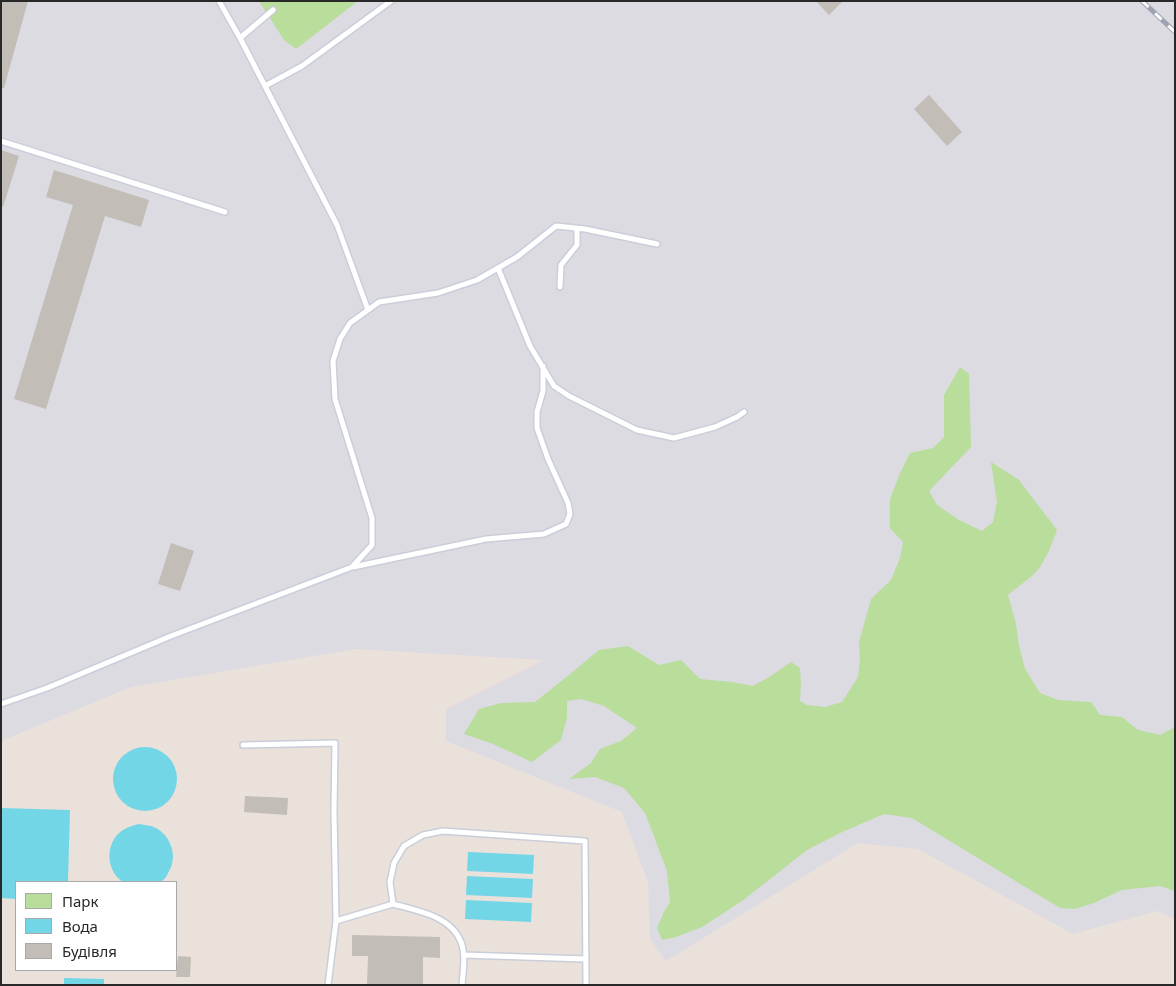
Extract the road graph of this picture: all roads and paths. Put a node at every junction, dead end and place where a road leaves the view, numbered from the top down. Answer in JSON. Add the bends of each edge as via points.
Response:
{"nodes":[{"id":1,"x":219,"y":1,"type":"edge"},
{"id":2,"x":391,"y":1,"type":"edge"},
{"id":3,"x":273,"y":10,"type":"dead end"},
{"id":4,"x":240,"y":38,"type":"junction"},
{"id":5,"x":265,"y":86,"type":"junction"},
{"id":6,"x":1,"y":140,"type":"edge"},
{"id":7,"x":225,"y":212,"type":"dead end"},
{"id":8,"x":577,"y":228,"type":"junction"},
{"id":9,"x":657,"y":244,"type":"dead end"},
{"id":10,"x":498,"y":268,"type":"junction"},
{"id":11,"x":560,"y":287,"type":"dead end"},
{"id":12,"x":368,"y":310,"type":"junction"},
{"id":13,"x":542,"y":366,"type":"junction"},
{"id":14,"x":744,"y":412,"type":"dead end"},
{"id":15,"x":352,"y":567,"type":"junction"},
{"id":16,"x":1,"y":704,"type":"edge"},
{"id":17,"x":243,"y":744,"type":"dead end"},
{"id":18,"x":393,"y":904,"type":"junction"},
{"id":19,"x":336,"y":920,"type":"junction"},
{"id":20,"x":464,"y":955,"type":"junction"},
{"id":21,"x":585,"y":959,"type":"junction"},
{"id":22,"x":328,"y":985,"type":"edge"},
{"id":23,"x":462,"y":985,"type":"edge"},
{"id":24,"x":586,"y":985,"type":"edge"}],
"edges":[{"from":1,"to":4,"type":"lane"},
{"from":2,"to":5,"type":"lane","via":[[302,66]]},
{"from":3,"to":4,"type":"lane"},
{"from":4,"to":5,"type":"lane"},
{"from":5,"to":12,"type":"lane","via":[[337,225]]},
{"from":6,"to":7,"type":"lane"},
{"from":8,"to":9,"type":"lane"},
{"from":8,"to":10,"type":"lane","via":[[556,226]]},
{"from":8,"to":11,"type":"lane","via":[[577,245],[560,265]]},
{"from":10,"to":12,"type":"lane","via":[[477,280],[438,293],[380,302]]},
{"from":10,"to":13,"type":"lane","via":[[530,346]]},
{"from":12,"to":15,"type":"lane","via":[[350,323],[340,339],[334,361],[335,399],[372,518],[372,545]]},
{"from":13,"to":14,"type":"lane","via":[[554,386],[637,430],[674,438],[715,428]]},
{"from":13,"to":15,"type":"lane","via":[[544,391],[537,412],[537,428],[568,503],[570,514],[566,524],[544,534],[486,539]]},
{"from":15,"to":16,"type":"lane"},
{"from":17,"to":19,"type":"lane","via":[[335,743]]},
{"from":18,"to":19,"type":"lane"},
{"from":18,"to":20,"type":"lane","via":[[434,916],[447,924],[456,932]]},
{"from":18,"to":21,"type":"lane","via":[[390,882],[394,863],[404,846],[423,835],[443,831],[586,841]]},
{"from":19,"to":22,"type":"lane"},
{"from":20,"to":21,"type":"lane"},
{"from":20,"to":23,"type":"lane"},
{"from":21,"to":24,"type":"lane"}]}
